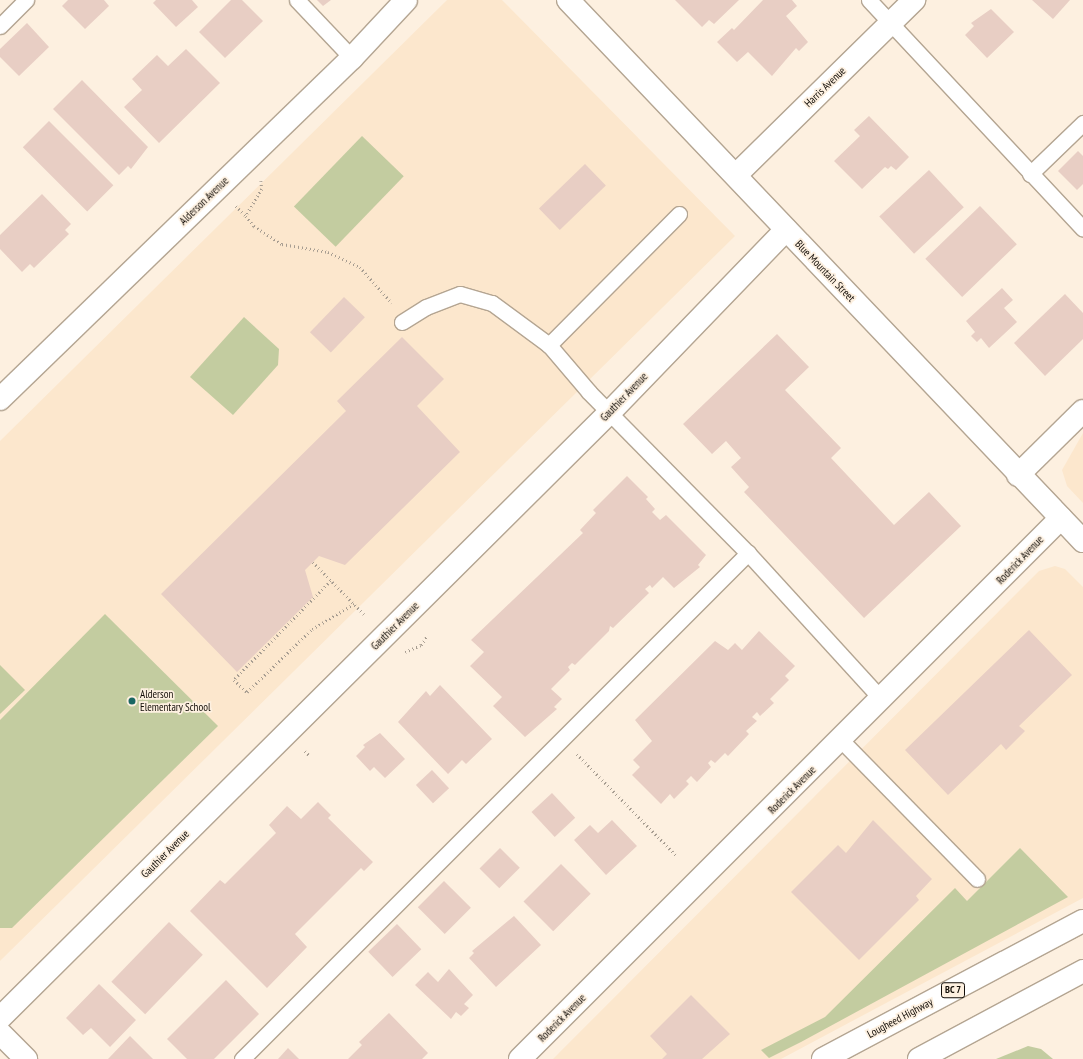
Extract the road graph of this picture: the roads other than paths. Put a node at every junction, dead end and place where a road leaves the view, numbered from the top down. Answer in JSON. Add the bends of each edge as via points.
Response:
{"nodes":[{"id":1,"x":26,"y":0,"type":"edge"},
{"id":2,"x":297,"y":0,"type":"edge"},
{"id":3,"x":406,"y":0,"type":"edge"},
{"id":4,"x":568,"y":0,"type":"edge"},
{"id":5,"x":869,"y":0,"type":"edge"},
{"id":6,"x":914,"y":0,"type":"edge"},
{"id":7,"x":890,"y":24,"type":"junction"},
{"id":8,"x":0,"y":26,"type":"edge"},
{"id":9,"x":352,"y":58,"type":"junction"},
{"id":10,"x":1083,"y":123,"type":"edge"},
{"id":11,"x":736,"y":174,"type":"junction"},
{"id":12,"x":1030,"y":174,"type":"junction"},
{"id":13,"x":679,"y":214,"type":"dead end"},
{"id":14,"x":1083,"y":229,"type":"edge"},
{"id":15,"x":786,"y":230,"type":"junction"},
{"id":16,"x":402,"y":322,"type":"dead end"},
{"id":17,"x":549,"y":345,"type":"junction"},
{"id":18,"x":0,"y":399,"type":"edge"},
{"id":19,"x":1083,"y":411,"type":"edge"},
{"id":20,"x":609,"y":413,"type":"junction"},
{"id":21,"x":1018,"y":475,"type":"junction"},
{"id":22,"x":1061,"y":518,"type":"junction"},
{"id":23,"x":1083,"y":541,"type":"edge"},
{"id":24,"x":748,"y":553,"type":"junction"},
{"id":25,"x":882,"y":700,"type":"junction"},
{"id":26,"x":842,"y":741,"type":"junction"},
{"id":27,"x":977,"y":879,"type":"dead end"},
{"id":28,"x":1083,"y":921,"type":"edge"},
{"id":29,"x":1081,"y":977,"type":"edge"},
{"id":30,"x":0,"y":1018,"type":"edge"},
{"id":31,"x":0,"y":1033,"type":"edge"},
{"id":32,"x":26,"y":1059,"type":"edge"},
{"id":33,"x":242,"y":1059,"type":"edge"},
{"id":34,"x":520,"y":1059,"type":"edge"},
{"id":35,"x":823,"y":1059,"type":"edge"},
{"id":36,"x":919,"y":1059,"type":"edge"}],
"edges":[{"from":1,"to":8,"type":"lane"},
{"from":2,"to":9,"type":"lane"},
{"from":3,"to":9,"type":"street","name":"Alderson Avenue"},
{"from":4,"to":11,"type":"street","name":"Blue Mountain Street"},
{"from":5,"to":7,"type":"lane"},
{"from":6,"to":7,"type":"street","name":"Harris Avenue"},
{"from":7,"to":11,"type":"street","name":"Harris Avenue"},
{"from":7,"to":12,"type":"lane"},
{"from":9,"to":18,"type":"street","name":"Alderson Avenue"},
{"from":10,"to":12,"type":"lane"},
{"from":11,"to":15,"type":"street","name":"Blue Mountain Street"},
{"from":12,"to":14,"type":"lane"},
{"from":13,"to":17,"type":"lane"},
{"from":15,"to":20,"type":"street","name":"Gauthier Avenue"},
{"from":15,"to":21,"type":"street","name":"Blue Mountain Street"},
{"from":16,"to":17,"type":"lane","via":[[426,307],[460,294],[492,304]]},
{"from":17,"to":20,"type":"lane"},
{"from":19,"to":21,"type":"street"},
{"from":20,"to":24,"type":"lane"},
{"from":20,"to":30,"type":"street","name":"Gauthier Avenue"},
{"from":21,"to":22,"type":"street","name":"Blue Mountain Street"},
{"from":22,"to":23,"type":"street","name":"Blue Mountain Street"},
{"from":22,"to":25,"type":"street","name":"Roderick Avenue"},
{"from":24,"to":25,"type":"lane"},
{"from":24,"to":33,"type":"lane"},
{"from":25,"to":26,"type":"street","name":"Roderick Avenue"},
{"from":26,"to":27,"type":"lane"},
{"from":26,"to":34,"type":"street","name":"Roderick Avenue"},
{"from":28,"to":35,"type":"street","name":"Lougheed Highway","number":"BC 7"},
{"from":29,"to":36,"type":"street"},
{"from":31,"to":32,"type":"street"}]}
